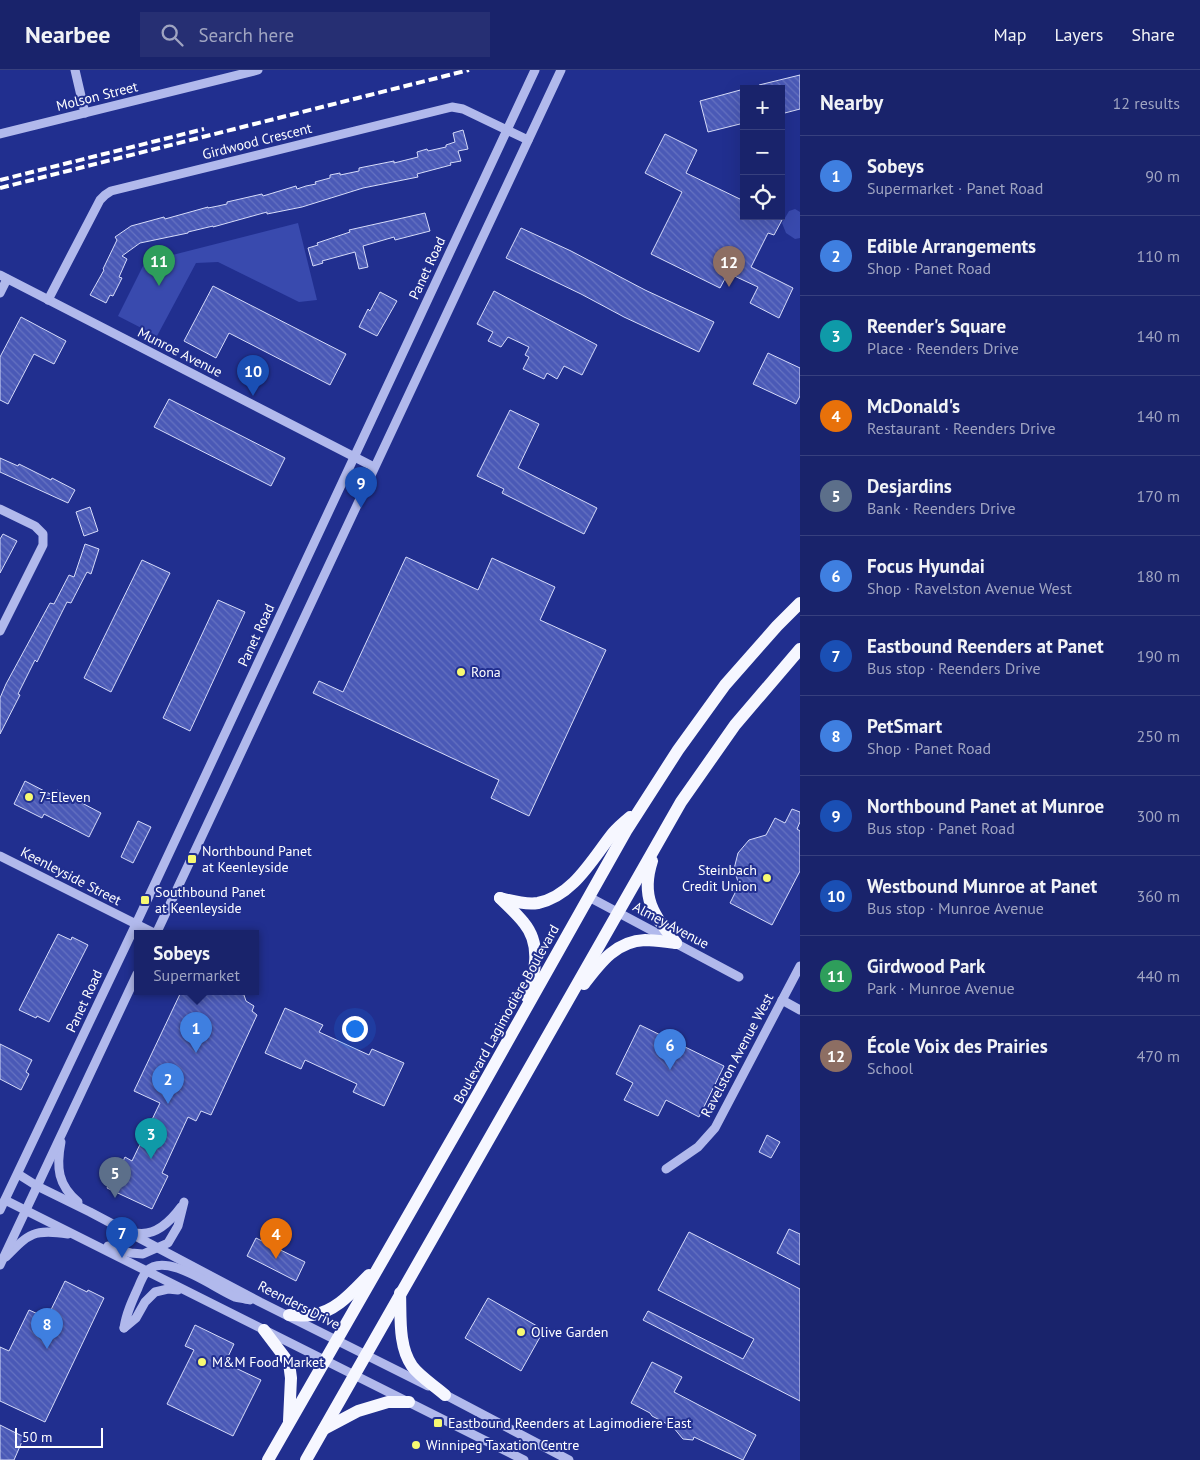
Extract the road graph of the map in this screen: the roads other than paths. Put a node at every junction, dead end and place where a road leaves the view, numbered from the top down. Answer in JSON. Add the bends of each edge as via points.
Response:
{"nodes":[{"id":1,"x":75,"y":70,"type":"edge"},
{"id":2,"x":258,"y":70,"type":"edge"},
{"id":3,"x":535,"y":70,"type":"edge"},
{"id":4,"x":561,"y":70,"type":"edge"},
{"id":5,"x":85,"y":113,"type":"junction"},
{"id":6,"x":506,"y":130,"type":"junction"},
{"id":7,"x":0,"y":134,"type":"edge"},
{"id":8,"x":528,"y":140,"type":"junction"},
{"id":9,"x":4,"y":277,"type":"edge"},
{"id":10,"x":0,"y":293,"type":"edge"},
{"id":11,"x":48,"y":300,"type":"junction"},
{"id":12,"x":354,"y":458,"type":"junction"},
{"id":13,"x":374,"y":467,"type":"junction"},
{"id":14,"x":0,"y":509,"type":"edge"},
{"id":15,"x":800,"y":603,"type":"edge"},
{"id":16,"x":0,"y":632,"type":"edge"},
{"id":17,"x":800,"y":649,"type":"edge"},
{"id":18,"x":642,"y":806,"type":"junction"},
{"id":19,"x":657,"y":841,"type":"junction"},
{"id":20,"x":0,"y":856,"type":"edge"},
{"id":21,"x":589,"y":898,"type":"junction"},
{"id":22,"x":617,"y":912,"type":"junction"},
{"id":23,"x":136,"y":924,"type":"junction"},
{"id":24,"x":148,"y":930,"type":"edge"},
{"id":25,"x":158,"y":930,"type":"edge"},
{"id":26,"x":676,"y":943,"type":"junction"},
{"id":27,"x":800,"y":966,"type":"edge"},
{"id":28,"x":740,"y":977,"type":"dead end"},
{"id":29,"x":134,"y":980,"type":"edge"},
{"id":30,"x":782,"y":1000,"type":"junction"},
{"id":31,"x":800,"y":1010,"type":"edge"},
{"id":32,"x":559,"y":1015,"type":"junction"},
{"id":33,"x":521,"y":1017,"type":"junction"},
{"id":34,"x":63,"y":1131,"type":"junction"},
{"id":35,"x":666,"y":1169,"type":"dead end"},
{"id":36,"x":18,"y":1174,"type":"junction"},
{"id":37,"x":37,"y":1186,"type":"junction"},
{"id":38,"x":5,"y":1200,"type":"junction"},
{"id":39,"x":0,"y":1210,"type":"edge"},
{"id":40,"x":26,"y":1211,"type":"junction"},
{"id":41,"x":90,"y":1212,"type":"junction"},
{"id":42,"x":122,"y":1229,"type":"junction"},
{"id":43,"x":76,"y":1236,"type":"junction"},
{"id":44,"x":87,"y":1240,"type":"junction"},
{"id":45,"x":159,"y":1247,"type":"junction"},
{"id":46,"x":382,"y":1262,"type":"junction"},
{"id":47,"x":0,"y":1264,"type":"edge"},
{"id":48,"x":146,"y":1271,"type":"junction"},
{"id":49,"x":185,"y":1291,"type":"junction"},
{"id":50,"x":400,"y":1293,"type":"junction"},
{"id":51,"x":260,"y":1302,"type":"junction"},
{"id":52,"x":289,"y":1315,"type":"junction"},
{"id":53,"x":264,"y":1330,"type":"junction"},
{"id":54,"x":337,"y":1340,"type":"junction"},
{"id":55,"x":366,"y":1356,"type":"junction"},
{"id":56,"x":326,"y":1360,"type":"junction"},
{"id":57,"x":355,"y":1374,"type":"junction"},
{"id":58,"x":445,"y":1395,"type":"junction"},
{"id":59,"x":409,"y":1402,"type":"junction"},
{"id":60,"x":289,"y":1424,"type":"junction"},
{"id":61,"x":324,"y":1429,"type":"junction"},
{"id":62,"x":268,"y":1460,"type":"edge"},
{"id":63,"x":306,"y":1460,"type":"edge"},
{"id":64,"x":524,"y":1460,"type":"edge"},
{"id":65,"x":569,"y":1460,"type":"edge"}],
"edges":[{"from":1,"to":5,"type":"street"},
{"from":2,"to":5,"type":"street","name":"Molson Street"},
{"from":3,"to":6,"type":"street","name":"Panet Road"},
{"from":4,"to":8,"type":"street"},
{"from":5,"to":7,"type":"street","name":"Molson Street"},
{"from":6,"to":8,"type":"street","name":"Girdwood Crescent"},
{"from":6,"to":11,"type":"street","name":"Girdwood Crescent","via":[[464,109],[452,107],[111,192],[100,200]]},
{"from":6,"to":12,"type":"street","name":"Panet Road"},
{"from":8,"to":13,"type":"street"},
{"from":9,"to":10,"type":"street"},
{"from":9,"to":11,"type":"street","name":"Munroe Avenue"},
{"from":11,"to":12,"type":"street","name":"Munroe Avenue"},
{"from":12,"to":13,"type":"street","name":"Munroe Avenue"},
{"from":12,"to":23,"type":"street","name":"Panet Road"},
{"from":13,"to":25,"type":"street"},
{"from":14,"to":16,"type":"street","via":[[35,526],[43,534],[44,545]]},
{"from":15,"to":18,"type":"main road","name":"Boulevard Lagimodière Boulevard","via":[[725,685]]},
{"from":17,"to":19,"type":"main road","via":[[735,726]]},
{"from":18,"to":21,"type":"main road","name":"Boulevard Lagimodière Boulevard"},
{"from":18,"to":33,"type":"main road","via":[[614,831],[570,887],[538,903],[500,898],[524,924],[535,947],[534,971]]},
{"from":19,"to":22,"type":"main road"},
{"from":19,"to":26,"type":"main road","via":[[648,871],[647,894],[657,917]]},
{"from":20,"to":23,"type":"street","name":"Keenleyside Street"},
{"from":21,"to":22,"type":"street","name":"Almey Avenue"},
{"from":21,"to":33,"type":"main road","name":"Boulevard Lagimodière Boulevard"},
{"from":22,"to":26,"type":"street","name":"Almey Avenue"},
{"from":22,"to":32,"type":"main road"},
{"from":23,"to":24,"type":"street","name":"Keenleyside Street"},
{"from":23,"to":36,"type":"street","name":"Panet Road"},
{"from":26,"to":28,"type":"street","name":"Almey Avenue"},
{"from":26,"to":32,"type":"main road","via":[[646,940],[618,947],[601,962]]},
{"from":27,"to":30,"type":"street","name":"Ravelston Avenue West"},
{"from":29,"to":34,"type":"street"},
{"from":30,"to":31,"type":"street"},
{"from":30,"to":35,"type":"street","name":"Ravelston Avenue West","via":[[715,1128],[698,1146]]},
{"from":32,"to":50,"type":"main road"},
{"from":33,"to":46,"type":"main road","name":"Boulevard Lagimodière Boulevard"},
{"from":34,"to":37,"type":"street"},
{"from":34,"to":41,"type":"street","via":[[58,1166],[60,1179],[68,1193]]},
{"from":36,"to":37,"type":"street","name":"Reenders Drive"},
{"from":36,"to":38,"type":"street","name":"Panet Road"},
{"from":37,"to":40,"type":"street"},
{"from":37,"to":41,"type":"street","name":"Reenders Drive"},
{"from":38,"to":39,"type":"street","name":"Panet Road"},
{"from":38,"to":40,"type":"street"},
{"from":40,"to":43,"type":"street"},
{"from":40,"to":47,"type":"street"},
{"from":41,"to":42,"type":"street","name":"Reenders Drive"},
{"from":42,"to":45,"type":"street","name":"Reenders Drive"},
{"from":42,"to":45,"type":"street","via":[[139,1234],[158,1230],[171,1220],[184,1202],[178,1226],[168,1243]]},
{"from":43,"to":44,"type":"street"},
{"from":43,"to":47,"type":"street","via":[[42,1231],[31,1234]]},
{"from":44,"to":45,"type":"street","via":[[131,1253],[143,1254]]},
{"from":44,"to":48,"type":"street"},
{"from":45,"to":51,"type":"street","name":"Reenders Drive"},
{"from":46,"to":52,"type":"main road","via":[[342,1302],[326,1312],[312,1316]]},
{"from":46,"to":54,"type":"main road","name":"Boulevard Lagimodière Boulevard"},
{"from":48,"to":49,"type":"street"},
{"from":48,"to":49,"type":"street","via":[[125,1317],[124,1328],[136,1318],[155,1292],[168,1289]]},
{"from":48,"to":51,"type":"street","via":[[154,1266],[170,1266],[236,1297]]},
{"from":49,"to":53,"type":"street"},
{"from":50,"to":55,"type":"main road"},
{"from":50,"to":58,"type":"main road","via":[[405,1352],[413,1368]]},
{"from":51,"to":52,"type":"street","name":"Reenders Drive"},
{"from":52,"to":54,"type":"street","name":"Reenders Drive"},
{"from":53,"to":56,"type":"street"},
{"from":53,"to":60,"type":"main road","via":[[289,1363]]},
{"from":54,"to":55,"type":"street","name":"Reenders Drive"},
{"from":54,"to":56,"type":"main road","name":"Boulevard Lagimodière Boulevard"},
{"from":55,"to":57,"type":"main road"},
{"from":55,"to":58,"type":"street","name":"Reenders Drive"},
{"from":56,"to":57,"type":"street"},
{"from":56,"to":60,"type":"main road","name":"Boulevard Lagimodière Boulevard"},
{"from":57,"to":59,"type":"street"},
{"from":57,"to":61,"type":"main road"},
{"from":58,"to":65,"type":"street","name":"Reenders Drive"},
{"from":59,"to":61,"type":"main road","via":[[388,1402],[358,1411]]},
{"from":59,"to":64,"type":"street"},
{"from":60,"to":62,"type":"main road","name":"Boulevard Lagimodière Boulevard"},
{"from":61,"to":63,"type":"main road"}]}
